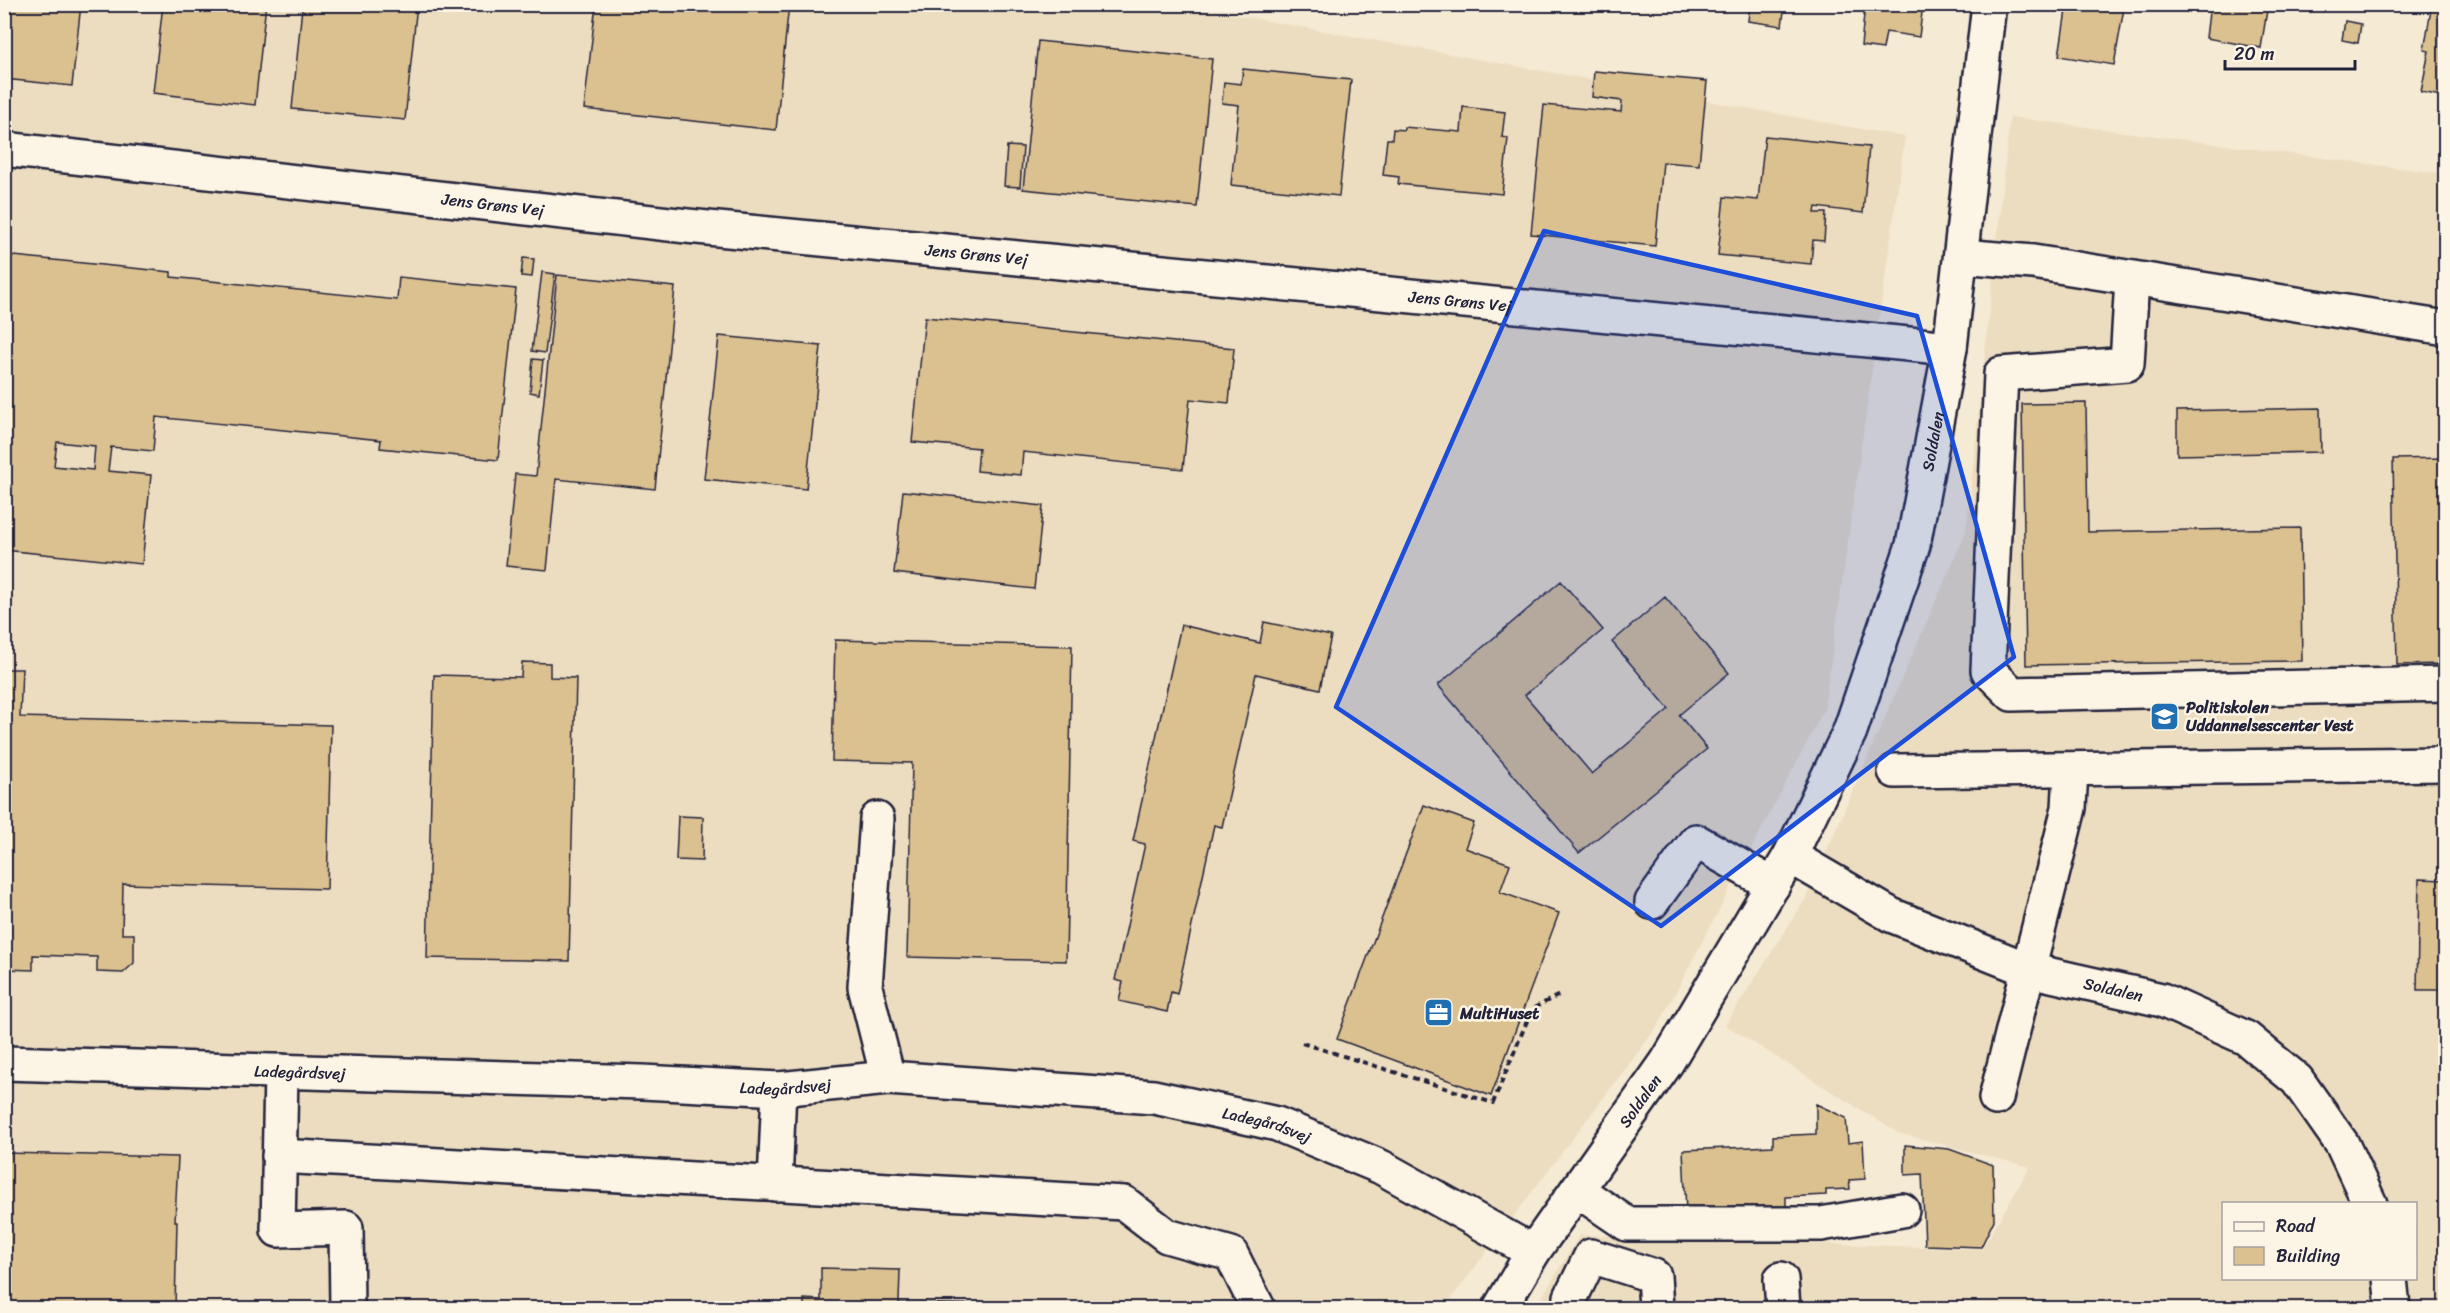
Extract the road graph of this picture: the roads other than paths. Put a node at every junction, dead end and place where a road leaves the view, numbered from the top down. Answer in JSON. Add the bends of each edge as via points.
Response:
{"nodes":[{"id":1,"x":1989,"y":4,"type":"edge"},
{"id":2,"x":4,"y":149,"type":"edge"},
{"id":3,"x":1960,"y":256,"type":"junction"},
{"id":4,"x":2132,"y":278,"type":"junction"},
{"id":5,"x":2445,"y":328,"type":"edge"},
{"id":6,"x":1950,"y":348,"type":"junction"},
{"id":7,"x":2445,"y":684,"type":"edge"},
{"id":8,"x":2445,"y":764,"type":"edge"},
{"id":9,"x":2071,"y":770,"type":"junction"},
{"id":10,"x":1895,"y":771,"type":"dead end"},
{"id":11,"x":878,"y":819,"type":"dead end"},
{"id":12,"x":1790,"y":856,"type":"junction"},
{"id":13,"x":1773,"y":885,"type":"junction"},
{"id":14,"x":1652,"y":902,"type":"dead end"},
{"id":15,"x":2028,"y":970,"type":"junction"},
{"id":16,"x":4,"y":1063,"type":"edge"},
{"id":17,"x":280,"y":1071,"type":"junction"},
{"id":18,"x":888,"y":1078,"type":"junction"},
{"id":19,"x":779,"y":1089,"type":"junction"},
{"id":20,"x":1996,"y":1098,"type":"dead end"},
{"id":21,"x":279,"y":1156,"type":"junction"},
{"id":22,"x":775,"y":1184,"type":"junction"},
{"id":23,"x":1577,"y":1190,"type":"junction"},
{"id":24,"x":2370,"y":1202,"type":"edge"},
{"id":25,"x":1902,"y":1210,"type":"dead end"},
{"id":26,"x":1533,"y":1252,"type":"junction"},
{"id":27,"x":2390,"y":1280,"type":"edge"},
{"id":28,"x":347,"y":1308,"type":"edge"},
{"id":29,"x":1258,"y":1308,"type":"edge"},
{"id":30,"x":1500,"y":1308,"type":"edge"},
{"id":31,"x":1570,"y":1308,"type":"edge"},
{"id":32,"x":1656,"y":1308,"type":"edge"},
{"id":33,"x":2393,"y":1308,"type":"edge"}],
"edges":[{"from":1,"to":3,"type":"street","name":"Soldalen"},
{"from":2,"to":6,"type":"street","name":"Jens Grøns Vej","via":[[687,226]]},
{"from":3,"to":4,"type":"street","via":[[2033,262]]},
{"from":3,"to":6,"type":"street","name":"Soldalen"},
{"from":4,"to":5,"type":"street"},
{"from":4,"to":7,"type":"street","via":[[2127,364],[2001,374],[1988,670],[2012,694]]},
{"from":6,"to":12,"type":"street","name":"Soldalen","via":[[1912,545],[1850,731]]},
{"from":8,"to":9,"type":"street"},
{"from":9,"to":10,"type":"street"},
{"from":9,"to":15,"type":"street","via":[[2069,808]]},
{"from":11,"to":18,"type":"street","via":[[865,987]]},
{"from":12,"to":13,"type":"street","name":"Soldalen"},
{"from":12,"to":15,"type":"street","name":"Soldalen","via":[[1891,915]]},
{"from":13,"to":14,"type":"street","via":[[1696,841]]},
{"from":13,"to":23,"type":"street","name":"Soldalen","via":[[1667,1062]]},
{"from":15,"to":20,"type":"street"},
{"from":15,"to":24,"type":"street","name":"Soldalen","via":[[2162,1000],[2246,1038],[2296,1080],[2342,1144]]},
{"from":16,"to":17,"type":"street","name":"Ladegårdsvej"},
{"from":17,"to":19,"type":"street","name":"Ladegårdsvej"},
{"from":17,"to":21,"type":"street"},
{"from":18,"to":19,"type":"street","name":"Ladegårdsvej"},
{"from":18,"to":26,"type":"street","name":"Ladegårdsvej","via":[[1154,1097],[1276,1124],[1381,1167]]},
{"from":19,"to":22,"type":"street"},
{"from":21,"to":22,"type":"street"},
{"from":21,"to":28,"type":"street","via":[[278,1230],[346,1228]]},
{"from":22,"to":29,"type":"street","via":[[1124,1203],[1167,1236],[1231,1254]]},
{"from":23,"to":25,"type":"street","via":[[1627,1224],[1821,1224]]},
{"from":23,"to":26,"type":"street","name":"Soldalen"},
{"from":26,"to":30,"type":"street","name":"Soldalen"},
{"from":27,"to":33,"type":"street"},
{"from":31,"to":32,"type":"street","via":[[1571,1297],[1591,1256],[1654,1276]]}]}
